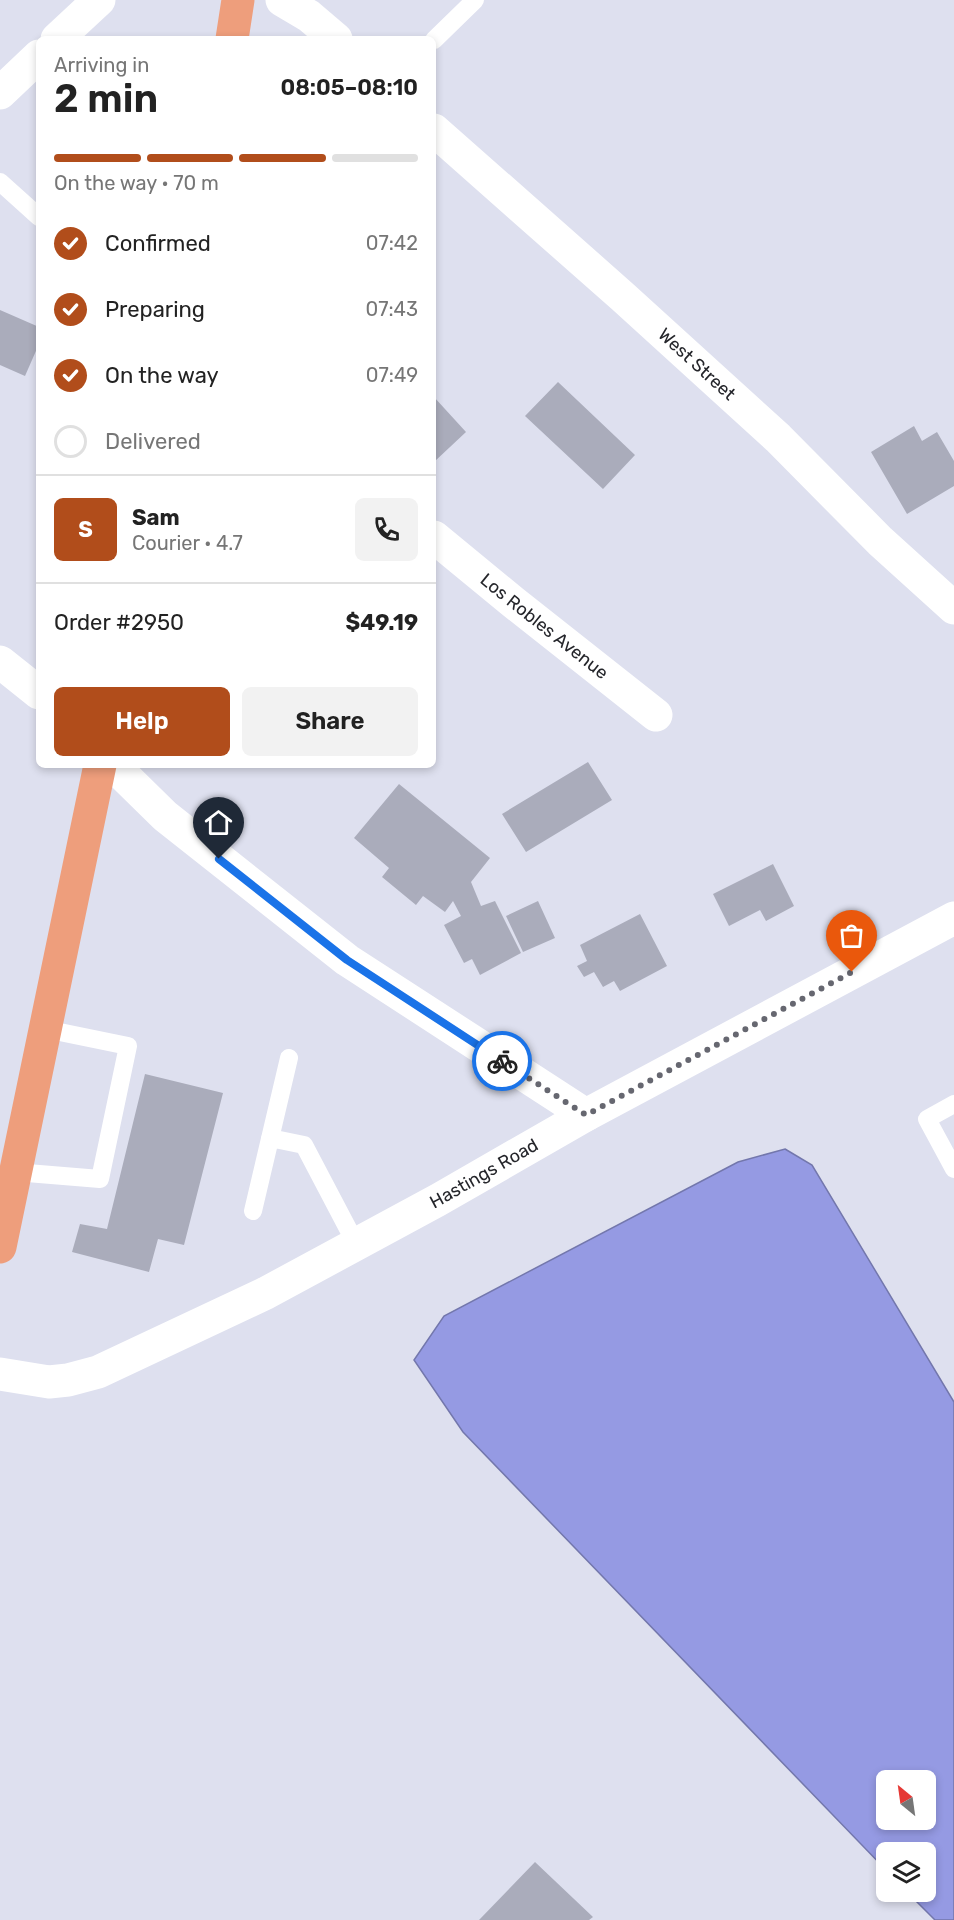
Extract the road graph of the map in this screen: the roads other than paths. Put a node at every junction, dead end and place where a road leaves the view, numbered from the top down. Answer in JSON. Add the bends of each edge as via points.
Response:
{"nodes":[{"id":1,"x":99,"y":0,"type":"edge"},
{"id":2,"x":238,"y":0,"type":"edge"},
{"id":3,"x":282,"y":0,"type":"edge"},
{"id":4,"x":475,"y":0,"type":"edge"},
{"id":5,"x":60,"y":36,"type":"edge"},
{"id":6,"x":232,"y":36,"type":"edge"},
{"id":7,"x":332,"y":36,"type":"edge"},
{"id":8,"x":436,"y":38,"type":"edge"},
{"id":9,"x":36,"y":59,"type":"edge"},
{"id":10,"x":0,"y":93,"type":"edge"},
{"id":11,"x":436,"y":132,"type":"edge"},
{"id":12,"x":0,"y":182,"type":"edge"},
{"id":13,"x":36,"y":214,"type":"edge"},
{"id":14,"x":436,"y":539,"type":"edge"},
{"id":15,"x":954,"y":608,"type":"edge"},
{"id":16,"x":0,"y":662,"type":"edge"},
{"id":17,"x":36,"y":691,"type":"edge"},
{"id":18,"x":656,"y":715,"type":"dead end"},
{"id":19,"x":99,"y":768,"type":"edge"},
{"id":20,"x":117,"y":768,"type":"edge"},
{"id":21,"x":954,"y":918,"type":"edge"},
{"id":22,"x":45,"y":1029,"type":"junction"},
{"id":23,"x":290,"y":1058,"type":"dead end"},
{"id":24,"x":954,"y":1104,"type":"edge"},
{"id":25,"x":586,"y":1115,"type":"junction"},
{"id":26,"x":270,"y":1138,"type":"junction"},
{"id":27,"x":8,"y":1169,"type":"edge"},
{"id":28,"x":954,"y":1169,"type":"edge"},
{"id":29,"x":253,"y":1211,"type":"dead end"},
{"id":30,"x":356,"y":1244,"type":"junction"},
{"id":31,"x":0,"y":1246,"type":"edge"},
{"id":32,"x":0,"y":1374,"type":"edge"}],
"edges":[{"from":1,"to":5,"type":"street"},
{"from":2,"to":6,"type":"highway"},
{"from":3,"to":7,"type":"street"},
{"from":4,"to":8,"type":"lane"},
{"from":9,"to":10,"type":"street"},
{"from":11,"to":15,"type":"street","name":"West Street","via":[[769,430],[880,541]]},
{"from":12,"to":13,"type":"lane"},
{"from":14,"to":18,"type":"street","name":"Los Robles Avenue"},
{"from":16,"to":17,"type":"street"},
{"from":19,"to":22,"type":"highway"},
{"from":20,"to":25,"type":"street","via":[[165,816],[347,960]]},
{"from":21,"to":25,"type":"street","name":"Hastings Road"},
{"from":22,"to":27,"type":"highway"},
{"from":22,"to":27,"type":"lane","via":[[128,1046],[100,1179]]},
{"from":23,"to":26,"type":"lane"},
{"from":24,"to":28,"type":"lane","via":[[927,1119]]},
{"from":25,"to":30,"type":"street","name":"Hastings Road"},
{"from":26,"to":29,"type":"lane"},
{"from":26,"to":30,"type":"lane","via":[[304,1145]]},
{"from":27,"to":31,"type":"highway"},
{"from":30,"to":32,"type":"street","name":"Hastings Road","via":[[266,1293],[98,1372],[49,1382]]}]}
